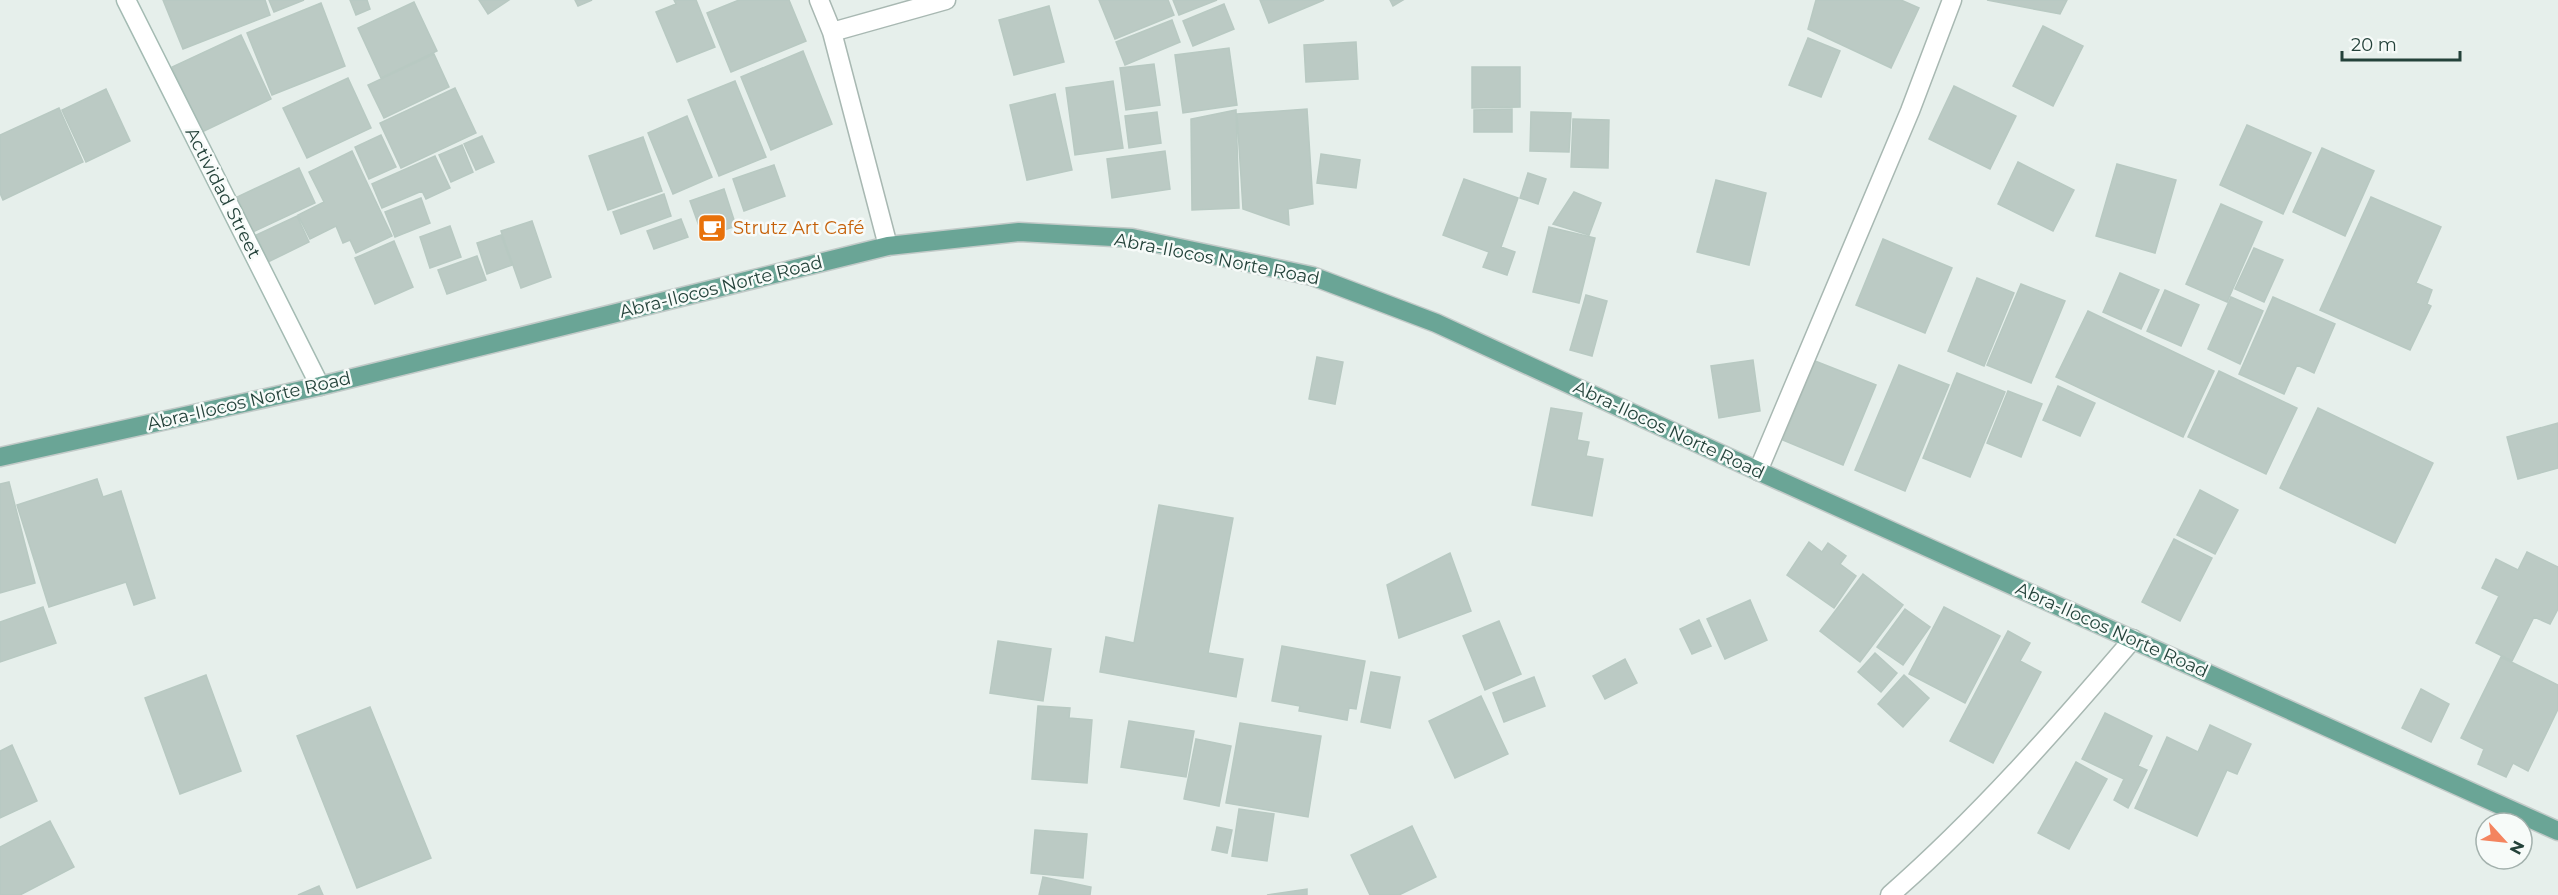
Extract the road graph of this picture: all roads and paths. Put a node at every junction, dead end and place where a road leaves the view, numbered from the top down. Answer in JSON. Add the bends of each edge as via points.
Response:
{"nodes":[{"id":1,"x":126,"y":0,"type":"edge"},
{"id":2,"x":819,"y":0,"type":"edge"},
{"id":3,"x":946,"y":0,"type":"edge"},
{"id":4,"x":1952,"y":0,"type":"edge"},
{"id":5,"x":832,"y":32,"type":"junction"},
{"id":6,"x":888,"y":246,"type":"junction"},
{"id":7,"x":320,"y":386,"type":"junction"},
{"id":8,"x":0,"y":457,"type":"edge"},
{"id":9,"x":1758,"y":471,"type":"junction"},
{"id":10,"x":2133,"y":639,"type":"junction"},
{"id":11,"x":2558,"y":831,"type":"edge"},
{"id":12,"x":1890,"y":895,"type":"edge"}],
"edges":[{"from":1,"to":7,"type":"street","name":"Actividad Street"},
{"from":2,"to":5,"type":"street"},
{"from":3,"to":5,"type":"street"},
{"from":4,"to":9,"type":"street","via":[[1910,111]]},
{"from":5,"to":6,"type":"street"},
{"from":6,"to":7,"type":"main road","name":"Abra-Ilocos Norte Road"},
{"from":6,"to":9,"type":"main road","name":"Abra-Ilocos Norte Road","via":[[1019,232],[1132,238],[1312,276],[1436,323]]},
{"from":7,"to":8,"type":"main road","name":"Abra-Ilocos Norte Road"},
{"from":9,"to":10,"type":"main road","name":"Abra-Ilocos Norte Road"},
{"from":10,"to":11,"type":"main road","name":"Abra-Ilocos Norte Road"},
{"from":10,"to":12,"type":"street","via":[[2045,743],[1942,850]]}]}
